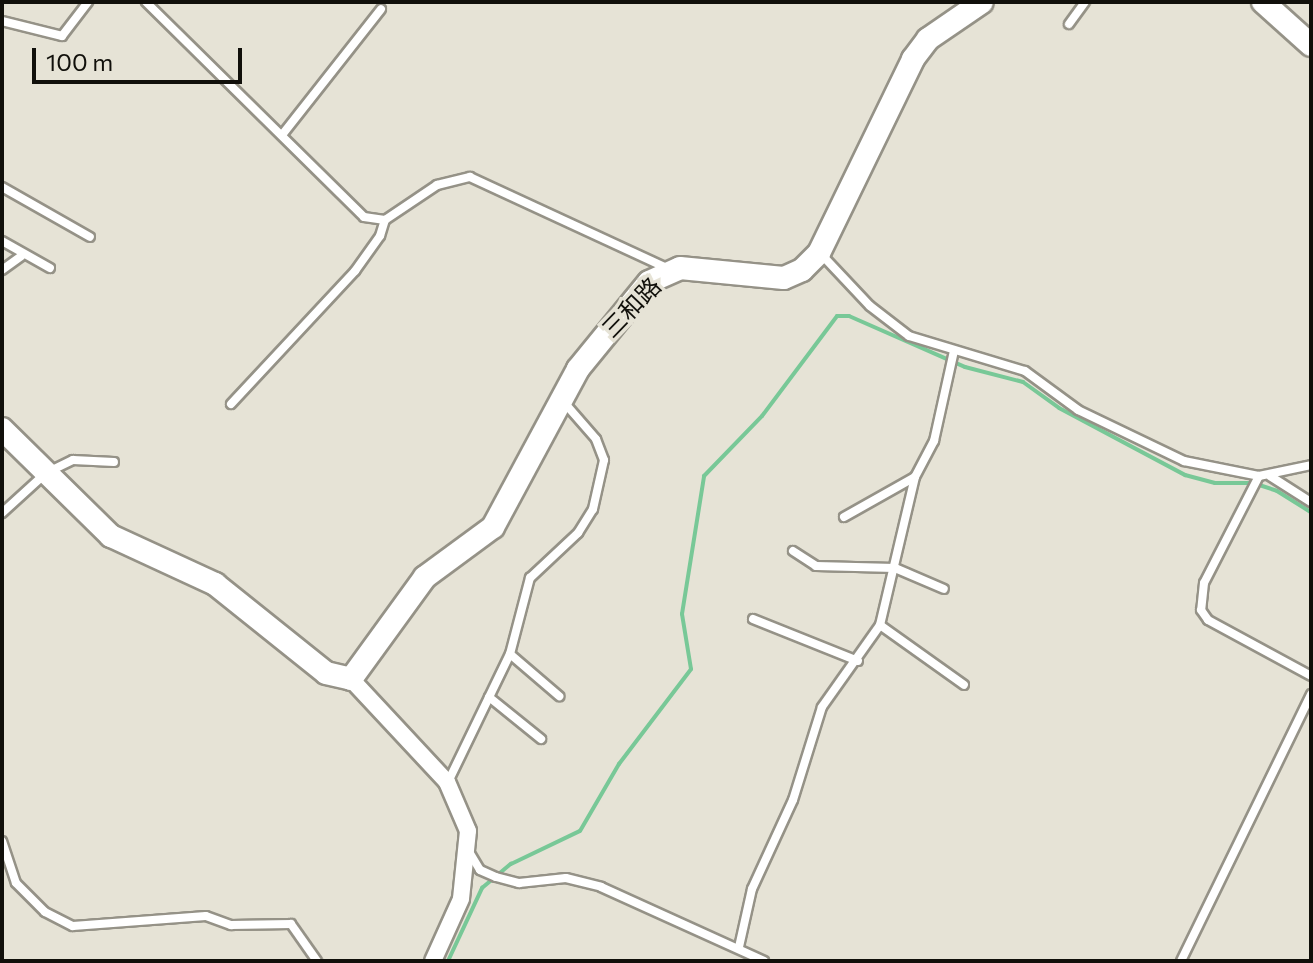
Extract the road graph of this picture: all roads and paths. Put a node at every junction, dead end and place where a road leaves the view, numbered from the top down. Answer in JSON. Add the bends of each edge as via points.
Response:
{"nodes":[{"id":1,"x":88,"y":2,"type":"edge"},
{"id":2,"x":146,"y":2,"type":"edge"},
{"id":3,"x":982,"y":2,"type":"edge"},
{"id":4,"x":1085,"y":2,"type":"edge"},
{"id":5,"x":1263,"y":2,"type":"edge"},
{"id":6,"x":381,"y":9,"type":"dead end"},
{"id":7,"x":2,"y":21,"type":"edge"},
{"id":8,"x":1069,"y":24,"type":"dead end"},
{"id":9,"x":1311,"y":45,"type":"edge"},
{"id":10,"x":282,"y":135,"type":"junction"},
{"id":11,"x":2,"y":187,"type":"edge"},
{"id":12,"x":385,"y":220,"type":"junction"},
{"id":13,"x":90,"y":237,"type":"dead end"},
{"id":14,"x":2,"y":241,"type":"edge"},
{"id":15,"x":819,"y":253,"type":"junction"},
{"id":16,"x":21,"y":256,"type":"junction"},
{"id":17,"x":50,"y":268,"type":"dead end"},
{"id":18,"x":2,"y":270,"type":"edge"},
{"id":19,"x":670,"y":270,"type":"junction"},
{"id":20,"x":954,"y":351,"type":"junction"},
{"id":21,"x":563,"y":400,"type":"junction"},
{"id":22,"x":231,"y":404,"type":"dead end"},
{"id":23,"x":2,"y":429,"type":"edge"},
{"id":24,"x":114,"y":462,"type":"dead end"},
{"id":25,"x":1311,"y":465,"type":"edge"},
{"id":26,"x":46,"y":473,"type":"junction"},
{"id":27,"x":1259,"y":476,"type":"junction"},
{"id":28,"x":1270,"y":476,"type":"junction"},
{"id":29,"x":915,"y":477,"type":"junction"},
{"id":30,"x":1311,"y":502,"type":"edge"},
{"id":31,"x":2,"y":513,"type":"edge"},
{"id":32,"x":844,"y":517,"type":"dead end"},
{"id":33,"x":793,"y":551,"type":"dead end"},
{"id":34,"x":895,"y":568,"type":"junction"},
{"id":35,"x":944,"y":589,"type":"dead end"},
{"id":36,"x":753,"y":619,"type":"dead end"},
{"id":37,"x":880,"y":625,"type":"junction"},
{"id":38,"x":510,"y":654,"type":"junction"},
{"id":39,"x":858,"y":661,"type":"junction"},
{"id":40,"x":1311,"y":676,"type":"edge"},
{"id":41,"x":351,"y":679,"type":"junction"},
{"id":42,"x":964,"y":685,"type":"dead end"},
{"id":43,"x":1311,"y":694,"type":"edge"},
{"id":44,"x":559,"y":696,"type":"dead end"},
{"id":45,"x":489,"y":697,"type":"junction"},
{"id":46,"x":541,"y":739,"type":"dead end"},
{"id":47,"x":447,"y":782,"type":"junction"},
{"id":48,"x":2,"y":841,"type":"edge"},
{"id":49,"x":468,"y":849,"type":"junction"},
{"id":50,"x":4,"y":857,"type":"edge"},
{"id":51,"x":739,"y":947,"type":"junction"},
{"id":52,"x":317,"y":961,"type":"edge"},
{"id":53,"x":433,"y":961,"type":"edge"},
{"id":54,"x":764,"y":961,"type":"edge"},
{"id":55,"x":1181,"y":961,"type":"edge"}],
"edges":[{"from":1,"to":7,"type":"lane","via":[[62,36]]},
{"from":2,"to":10,"type":"lane"},
{"from":3,"to":15,"type":"main road","name":"三和路","via":[[928,39],[913,59]]},
{"from":4,"to":8,"type":"lane"},
{"from":5,"to":9,"type":"main road"},
{"from":6,"to":10,"type":"lane"},
{"from":10,"to":12,"type":"lane","via":[[364,217]]},
{"from":11,"to":13,"type":"lane"},
{"from":12,"to":19,"type":"lane","via":[[437,185],[470,177]]},
{"from":12,"to":22,"type":"lane","via":[[355,271]]},
{"from":14,"to":16,"type":"lane"},
{"from":15,"to":19,"type":"main road","name":"三和路","via":[[784,278],[710,267]]},
{"from":15,"to":20,"type":"lane","via":[[870,306],[909,336]]},
{"from":16,"to":17,"type":"lane"},
{"from":16,"to":18,"type":"lane"},
{"from":19,"to":21,"type":"main road","name":"三和路","via":[[649,282],[606,331]]},
{"from":20,"to":27,"type":"lane","via":[[1025,371],[1078,410],[1184,461]]},
{"from":20,"to":29,"type":"lane","via":[[934,441]]},
{"from":21,"to":38,"type":"lane","via":[[596,439],[604,460],[601,483],[578,533],[530,578]]},
{"from":21,"to":41,"type":"main road","name":"三和路","via":[[493,527],[425,577]]},
{"from":23,"to":26,"type":"main road"},
{"from":24,"to":26,"type":"lane","via":[[73,460]]},
{"from":25,"to":28,"type":"lane"},
{"from":26,"to":31,"type":"lane"},
{"from":26,"to":41,"type":"main road","via":[[111,536],[215,584],[317,667]]},
{"from":27,"to":28,"type":"lane"},
{"from":27,"to":40,"type":"lane","via":[[1204,583],[1201,610],[1208,620]]},
{"from":28,"to":30,"type":"lane"},
{"from":29,"to":32,"type":"lane","via":[[887,498]]},
{"from":29,"to":34,"type":"lane"},
{"from":33,"to":34,"type":"lane","via":[[823,568]]},
{"from":34,"to":35,"type":"lane"},
{"from":34,"to":37,"type":"lane"},
{"from":36,"to":39,"type":"lane"},
{"from":37,"to":39,"type":"lane"},
{"from":37,"to":42,"type":"lane"},
{"from":38,"to":44,"type":"lane"},
{"from":38,"to":45,"type":"lane"},
{"from":39,"to":51,"type":"lane","via":[[822,707],[793,800],[752,889]]},
{"from":41,"to":47,"type":"street"},
{"from":43,"to":55,"type":"lane"},
{"from":45,"to":46,"type":"lane"},
{"from":45,"to":47,"type":"lane"},
{"from":47,"to":49,"type":"street","via":[[468,831]]},
{"from":48,"to":50,"type":"lane"},
{"from":49,"to":51,"type":"lane","via":[[480,870],[496,877],[519,883],[566,878],[601,887]]},
{"from":49,"to":53,"type":"street","via":[[461,899]]},
{"from":50,"to":52,"type":"lane","via":[[16,883],[45,912],[73,926],[206,916],[231,925],[291,924]]},
{"from":51,"to":54,"type":"lane"}]}
